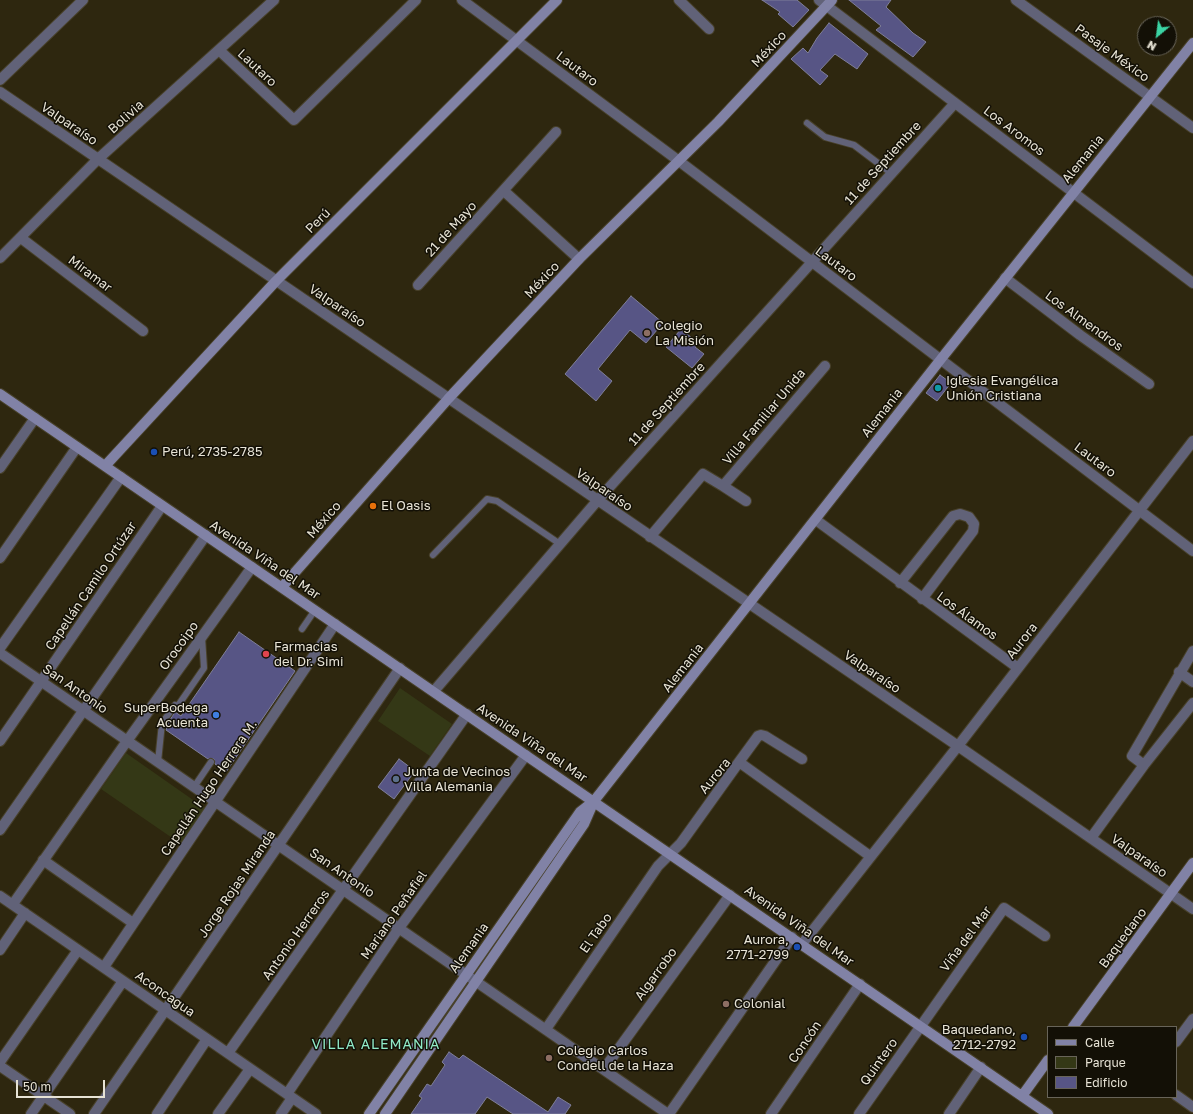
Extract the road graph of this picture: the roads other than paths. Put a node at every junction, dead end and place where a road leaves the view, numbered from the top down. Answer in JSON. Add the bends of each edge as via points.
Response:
{"nodes":[{"id":1,"x":83,"y":0,"type":"edge"},
{"id":2,"x":274,"y":0,"type":"edge"},
{"id":3,"x":416,"y":0,"type":"edge"},
{"id":4,"x":462,"y":0,"type":"edge"},
{"id":5,"x":557,"y":0,"type":"edge"},
{"id":6,"x":679,"y":0,"type":"edge"},
{"id":7,"x":1016,"y":0,"type":"edge"},
{"id":8,"x":826,"y":2,"type":"edge"},
{"id":9,"x":709,"y":29,"type":"dead end"},
{"id":10,"x":518,"y":41,"type":"junction"},
{"id":11,"x":1193,"y":43,"type":"edge"},
{"id":12,"x":219,"y":50,"type":"junction"},
{"id":13,"x":0,"y":80,"type":"edge"},
{"id":14,"x":0,"y":92,"type":"edge"},
{"id":15,"x":1150,"y":97,"type":"junction"},
{"id":16,"x":955,"y":103,"type":"junction"},
{"id":17,"x":807,"y":123,"type":"dead end"},
{"id":18,"x":1193,"y":128,"type":"edge"},
{"id":19,"x":556,"y":132,"type":"dead end"},
{"id":20,"x":98,"y":159,"type":"junction"},
{"id":21,"x":679,"y":161,"type":"junction"},
{"id":22,"x":891,"y":173,"type":"junction"},
{"id":23,"x":504,"y":191,"type":"junction"},
{"id":24,"x":1073,"y":192,"type":"junction"},
{"id":25,"x":21,"y":238,"type":"junction"},
{"id":26,"x":0,"y":258,"type":"edge"},
{"id":27,"x":579,"y":259,"type":"junction"},
{"id":28,"x":811,"y":262,"type":"junction"},
{"id":29,"x":1005,"y":278,"type":"junction"},
{"id":30,"x":276,"y":281,"type":"junction"},
{"id":31,"x":1193,"y":283,"type":"edge"},
{"id":32,"x":418,"y":285,"type":"dead end"},
{"id":33,"x":143,"y":331,"type":"dead end"},
{"id":34,"x":941,"y":359,"type":"junction"},
{"id":35,"x":825,"y":366,"type":"dead end"},
{"id":36,"x":1149,"y":384,"type":"dead end"},
{"id":37,"x":0,"y":394,"type":"edge"},
{"id":38,"x":448,"y":399,"type":"junction"},
{"id":39,"x":35,"y":418,"type":"junction"},
{"id":40,"x":1193,"y":441,"type":"edge"},
{"id":41,"x":77,"y":447,"type":"junction"},
{"id":42,"x":105,"y":466,"type":"junction"},
{"id":43,"x":0,"y":468,"type":"edge"},
{"id":44,"x":121,"y":477,"type":"junction"},
{"id":45,"x":723,"y":486,"type":"junction"},
{"id":46,"x":597,"y":501,"type":"junction"},
{"id":47,"x":746,"y":501,"type":"dead end"},
{"id":48,"x":162,"y":506,"type":"junction"},
{"id":49,"x":1139,"y":510,"type":"junction"},
{"id":50,"x":816,"y":520,"type":"junction"},
{"id":51,"x":206,"y":535,"type":"junction"},
{"id":52,"x":650,"y":537,"type":"junction"},
{"id":53,"x":560,"y":544,"type":"junction"},
{"id":54,"x":1193,"y":551,"type":"edge"},
{"id":55,"x":433,"y":555,"type":"dead end"},
{"id":56,"x":0,"y":558,"type":"edge"},
{"id":57,"x":252,"y":567,"type":"junction"},
{"id":58,"x":900,"y":583,"type":"junction"},
{"id":59,"x":282,"y":587,"type":"junction"},
{"id":60,"x":922,"y":599,"type":"junction"},
{"id":61,"x":749,"y":605,"type":"junction"},
{"id":62,"x":315,"y":610,"type":"junction"},
{"id":63,"x":335,"y":624,"type":"junction"},
{"id":64,"x":302,"y":629,"type":"dead end"},
{"id":65,"x":202,"y":636,"type":"junction"},
{"id":66,"x":0,"y":648,"type":"edge"},
{"id":67,"x":1193,"y":651,"type":"edge"},
{"id":68,"x":0,"y":653,"type":"edge"},
{"id":69,"x":400,"y":668,"type":"junction"},
{"id":70,"x":1018,"y":668,"type":"junction"},
{"id":71,"x":1179,"y":672,"type":"junction"},
{"id":72,"x":42,"y":682,"type":"junction"},
{"id":73,"x":1193,"y":682,"type":"edge"},
{"id":74,"x":434,"y":691,"type":"junction"},
{"id":75,"x":1193,"y":703,"type":"edge"},
{"id":76,"x":84,"y":710,"type":"junction"},
{"id":77,"x":467,"y":714,"type":"junction"},
{"id":78,"x":127,"y":740,"type":"junction"},
{"id":79,"x":0,"y":741,"type":"edge"},
{"id":80,"x":958,"y":746,"type":"junction"},
{"id":81,"x":526,"y":754,"type":"junction"},
{"id":82,"x":802,"y":759,"type":"dead end"},
{"id":83,"x":158,"y":762,"type":"junction"},
{"id":84,"x":211,"y":762,"type":"dead end"},
{"id":85,"x":739,"y":762,"type":"junction"},
{"id":86,"x":1144,"y":765,"type":"junction"},
{"id":87,"x":194,"y":787,"type":"junction"},
{"id":88,"x":594,"y":801,"type":"junction"},
{"id":89,"x":216,"y":802,"type":"junction"},
{"id":90,"x":0,"y":830,"type":"edge"},
{"id":91,"x":1091,"y":838,"type":"junction"},
{"id":92,"x":279,"y":845,"type":"junction"},
{"id":93,"x":670,"y":853,"type":"junction"},
{"id":94,"x":870,"y":856,"type":"junction"},
{"id":95,"x":43,"y":860,"type":"junction"},
{"id":96,"x":1193,"y":863,"type":"edge"},
{"id":97,"x":344,"y":890,"type":"junction"},
{"id":98,"x":730,"y":894,"type":"junction"},
{"id":99,"x":1171,"y":894,"type":"junction"},
{"id":100,"x":0,"y":896,"type":"edge"},
{"id":101,"x":13,"y":904,"type":"junction"},
{"id":102,"x":1193,"y":909,"type":"edge"},
{"id":103,"x":25,"y":913,"type":"junction"},
{"id":104,"x":133,"y":924,"type":"junction"},
{"id":105,"x":399,"y":928,"type":"junction"},
{"id":106,"x":1045,"y":936,"type":"dead end"},
{"id":107,"x":792,"y":937,"type":"junction"},
{"id":108,"x":802,"y":944,"type":"junction"},
{"id":109,"x":0,"y":950,"type":"edge"},
{"id":110,"x":78,"y":950,"type":"junction"},
{"id":111,"x":104,"y":967,"type":"junction"},
{"id":112,"x":466,"y":974,"type":"junction"},
{"id":113,"x":123,"y":981,"type":"junction"},
{"id":114,"x":476,"y":982,"type":"junction"},
{"id":115,"x":860,"y":984,"type":"junction"},
{"id":116,"x":166,"y":1010,"type":"junction"},
{"id":117,"x":1193,"y":1020,"type":"edge"},
{"id":118,"x":920,"y":1026,"type":"junction"},
{"id":119,"x":1074,"y":1026,"type":"edge"},
{"id":120,"x":546,"y":1030,"type":"junction"},
{"id":121,"x":207,"y":1039,"type":"junction"},
{"id":122,"x":1177,"y":1041,"type":"edge"},
{"id":123,"x":228,"y":1053,"type":"junction"},
{"id":124,"x":1047,"y":1061,"type":"edge"},
{"id":125,"x":0,"y":1062,"type":"edge"},
{"id":126,"x":0,"y":1066,"type":"edge"},
{"id":127,"x":981,"y":1067,"type":"junction"},
{"id":128,"x":250,"y":1069,"type":"junction"},
{"id":129,"x":604,"y":1069,"type":"junction"},
{"id":130,"x":43,"y":1096,"type":"junction"},
{"id":131,"x":290,"y":1096,"type":"junction"},
{"id":132,"x":1022,"y":1096,"type":"junction"},
{"id":133,"x":1177,"y":1096,"type":"edge"},
{"id":134,"x":1193,"y":1107,"type":"edge"},
{"id":135,"x":31,"y":1114,"type":"edge"},
{"id":136,"x":70,"y":1114,"type":"edge"},
{"id":137,"x":94,"y":1114,"type":"edge"},
{"id":138,"x":157,"y":1114,"type":"edge"},
{"id":139,"x":218,"y":1114,"type":"edge"},
{"id":140,"x":280,"y":1114,"type":"edge"},
{"id":141,"x":316,"y":1114,"type":"edge"},
{"id":142,"x":369,"y":1114,"type":"edge"},
{"id":143,"x":386,"y":1114,"type":"edge"},
{"id":144,"x":669,"y":1114,"type":"edge"},
{"id":145,"x":771,"y":1114,"type":"edge"},
{"id":146,"x":859,"y":1114,"type":"edge"},
{"id":147,"x":949,"y":1114,"type":"edge"},
{"id":148,"x":1048,"y":1114,"type":"edge"}],
"edges":[{"from":1,"to":13,"type":"street"},
{"from":2,"to":12,"type":"street","name":"Bolivia"},
{"from":3,"to":12,"type":"street","name":"Lautaro","via":[[294,120]]},
{"from":4,"to":10,"type":"street","name":"Lautaro"},
{"from":5,"to":10,"type":"main road","name":"Perú"},
{"from":6,"to":9,"type":"street"},
{"from":7,"to":15,"type":"street","name":"Pasaje México"},
{"from":8,"to":16,"type":"street","name":"Los Aromos"},
{"from":8,"to":21,"type":"main road","name":"México","via":[[759,80]]},
{"from":10,"to":21,"type":"street","name":"Lautaro"},
{"from":10,"to":30,"type":"main road","name":"Perú"},
{"from":11,"to":15,"type":"main road","name":"Alemania"},
{"from":12,"to":20,"type":"street","name":"Bolivia"},
{"from":14,"to":20,"type":"street","name":"Valparaíso"},
{"from":15,"to":18,"type":"street","name":"Pasaje México"},
{"from":15,"to":24,"type":"main road","name":"Alemania"},
{"from":16,"to":22,"type":"street","name":"11 de Septiembre"},
{"from":16,"to":24,"type":"street","name":"Los Aromos"},
{"from":17,"to":22,"type":"lane","via":[[825,137],[854,145]]},
{"from":19,"to":23,"type":"street","name":"21 de Mayo"},
{"from":20,"to":25,"type":"street","name":"Bolivia"},
{"from":20,"to":30,"type":"street","name":"Valparaíso"},
{"from":21,"to":27,"type":"main road","name":"México"},
{"from":21,"to":28,"type":"street","name":"Lautaro"},
{"from":22,"to":28,"type":"street","name":"11 de Septiembre"},
{"from":23,"to":27,"type":"street"},
{"from":23,"to":32,"type":"street","name":"21 de Mayo"},
{"from":24,"to":29,"type":"main road","name":"Alemania"},
{"from":24,"to":31,"type":"street","name":"Los Aromos"},
{"from":25,"to":26,"type":"street","name":"Bolivia"},
{"from":25,"to":33,"type":"street","name":"Miramar"},
{"from":27,"to":38,"type":"main road","name":"México"},
{"from":28,"to":34,"type":"street","name":"Lautaro"},
{"from":28,"to":46,"type":"street","name":"11 de Septiembre"},
{"from":29,"to":34,"type":"main road","name":"Alemania"},
{"from":29,"to":36,"type":"street","name":"Los Almendros"},
{"from":30,"to":38,"type":"street","name":"Valparaíso"},
{"from":30,"to":42,"type":"main road","name":"Perú"},
{"from":34,"to":49,"type":"street","name":"Lautaro"},
{"from":34,"to":50,"type":"main road","name":"Alemania"},
{"from":35,"to":45,"type":"street","name":"Villa Familiar Unida"},
{"from":37,"to":39,"type":"main road","name":"Avenida Viña del Mar"},
{"from":38,"to":46,"type":"street","name":"Valparaíso"},
{"from":38,"to":59,"type":"main road","name":"México"},
{"from":39,"to":41,"type":"main road","name":"Avenida Viña del Mar"},
{"from":39,"to":43,"type":"street"},
{"from":40,"to":49,"type":"street","name":"Aurora"},
{"from":41,"to":42,"type":"main road","name":"Avenida Viña del Mar"},
{"from":41,"to":56,"type":"street"},
{"from":42,"to":44,"type":"main road","name":"Avenida Viña del Mar"},
{"from":44,"to":48,"type":"main road","name":"Avenida Viña del Mar"},
{"from":44,"to":66,"type":"street"},
{"from":45,"to":47,"type":"street","name":"Villa Familiar Unida"},
{"from":45,"to":52,"type":"street","name":"Villa Familiar Unida","via":[[703,474]]},
{"from":46,"to":52,"type":"street","name":"Valparaíso"},
{"from":46,"to":53,"type":"street","name":"11 de Septiembre"},
{"from":48,"to":51,"type":"main road","name":"Avenida Viña del Mar"},
{"from":48,"to":72,"type":"street","name":"Capellán Camilo Ortúzar"},
{"from":49,"to":54,"type":"street","name":"Lautaro"},
{"from":49,"to":70,"type":"street","name":"Aurora"},
{"from":50,"to":58,"type":"street","name":"Los Álamos"},
{"from":50,"to":61,"type":"main road","name":"Alemania"},
{"from":51,"to":57,"type":"main road","name":"Avenida Viña del Mar"},
{"from":51,"to":76,"type":"street"},
{"from":52,"to":61,"type":"street","name":"Valparaíso"},
{"from":53,"to":55,"type":"lane","via":[[496,501],[488,499]]},
{"from":53,"to":74,"type":"street","name":"11 de Septiembre"},
{"from":57,"to":59,"type":"main road","name":"Avenida Viña del Mar"},
{"from":57,"to":65,"type":"street","name":"Orocoipo"},
{"from":58,"to":60,"type":"street","name":"Los Álamos"},
{"from":58,"to":60,"type":"street","name":"Los Álamos","via":[[953,516],[960,514],[969,517],[974,524],[973,531]]},
{"from":59,"to":62,"type":"main road","name":"Avenida Viña del Mar"},
{"from":60,"to":70,"type":"street","name":"Los Álamos"},
{"from":61,"to":80,"type":"street","name":"Valparaíso"},
{"from":61,"to":88,"type":"main road","name":"Alemania"},
{"from":62,"to":63,"type":"main road","name":"Avenida Viña del Mar"},
{"from":62,"to":64,"type":"lane"},
{"from":63,"to":69,"type":"main road","name":"Avenida Viña del Mar"},
{"from":63,"to":89,"type":"street","name":"Capellán Hugo Herrera M."},
{"from":65,"to":78,"type":"street","name":"Orocoipo"},
{"from":65,"to":83,"type":"lane","via":[[204,668],[177,707],[175,705],[162,723]]},
{"from":67,"to":71,"type":"street"},
{"from":68,"to":72,"type":"street","name":"San Antonio"},
{"from":69,"to":74,"type":"main road","name":"Avenida Viña del Mar"},
{"from":69,"to":92,"type":"street","name":"Jorge Rojas Miranda"},
{"from":70,"to":80,"type":"street","name":"Aurora"},
{"from":71,"to":73,"type":"street"},
{"from":71,"to":86,"type":"street","via":[[1132,756]]},
{"from":72,"to":76,"type":"street","name":"San Antonio"},
{"from":72,"to":79,"type":"street","name":"Capellán Camilo Ortúzar"},
{"from":74,"to":77,"type":"main road","name":"Avenida Viña del Mar"},
{"from":75,"to":86,"type":"street"},
{"from":76,"to":78,"type":"street","name":"San Antonio"},
{"from":76,"to":90,"type":"street"},
{"from":77,"to":81,"type":"main road","name":"Avenida Viña del Mar"},
{"from":77,"to":97,"type":"street","name":"Antonio Herreros"},
{"from":78,"to":83,"type":"street","name":"San Antonio"},
{"from":78,"to":95,"type":"street","name":"Orocoipo"},
{"from":80,"to":91,"type":"street","name":"Valparaíso"},
{"from":80,"to":94,"type":"street","name":"Aurora"},
{"from":81,"to":88,"type":"main road","name":"Avenida Viña del Mar"},
{"from":81,"to":105,"type":"street","name":"Mariano Peñafiel"},
{"from":82,"to":85,"type":"street","via":[[761,735]]},
{"from":83,"to":87,"type":"street","name":"San Antonio"},
{"from":84,"to":87,"type":"lane"},
{"from":85,"to":93,"type":"street","name":"Aurora","via":[[681,843]]},
{"from":85,"to":94,"type":"street","name":"Aurora"},
{"from":86,"to":91,"type":"street"},
{"from":87,"to":89,"type":"street","name":"San Antonio"},
{"from":88,"to":93,"type":"main road","name":"Avenida Viña del Mar"},
{"from":88,"to":112,"type":"main road","name":"Alemania","via":[[576,818]]},
{"from":88,"to":114,"type":"main road","name":"Alemania","via":[[584,824]]},
{"from":89,"to":92,"type":"street","name":"San Antonio"},
{"from":89,"to":104,"type":"street","name":"Capellán Hugo Herrera M."},
{"from":91,"to":99,"type":"street","name":"Valparaíso"},
{"from":92,"to":97,"type":"street","name":"San Antonio"},
{"from":92,"to":116,"type":"street","name":"Jorge Rojas Miranda"},
{"from":93,"to":98,"type":"main road","name":"Avenida Viña del Mar"},
{"from":93,"to":120,"type":"street","name":"El Tabo","via":[[658,866]]},
{"from":94,"to":108,"type":"street","name":"Aurora"},
{"from":95,"to":101,"type":"street","name":"Orocoipo"},
{"from":95,"to":104,"type":"street"},
{"from":96,"to":99,"type":"main road","name":"Baquedano"},
{"from":97,"to":105,"type":"street","name":"San Antonio"},
{"from":97,"to":123,"type":"street","name":"Antonio Herreros"},
{"from":98,"to":107,"type":"main road","name":"Avenida Viña del Mar"},
{"from":98,"to":129,"type":"street","name":"Algarrobo"},
{"from":99,"to":102,"type":"street","name":"Valparaíso"},
{"from":99,"to":119,"type":"main road","name":"Baquedano"},
{"from":100,"to":101,"type":"street","name":"Aconcagua"},
{"from":101,"to":103,"type":"street","name":"Aconcagua"},
{"from":103,"to":109,"type":"street"},
{"from":103,"to":110,"type":"street","name":"Aconcagua"},
{"from":104,"to":111,"type":"street","name":"Capellán Hugo Herrera M."},
{"from":105,"to":112,"type":"street","name":"San Antonio"},
{"from":105,"to":131,"type":"street","name":"Mariano Peñafiel"},
{"from":106,"to":118,"type":"street","name":"Viña del Mar","via":[[1004,908]]},
{"from":107,"to":108,"type":"main road","name":"Avenida Viña del Mar"},
{"from":107,"to":144,"type":"street"},
{"from":108,"to":115,"type":"main road","name":"Avenida Viña del Mar"},
{"from":110,"to":111,"type":"street","name":"Aconcagua"},
{"from":110,"to":125,"type":"street"},
{"from":111,"to":113,"type":"street","name":"Aconcagua"},
{"from":112,"to":114,"type":"street","name":"San Antonio"},
{"from":112,"to":142,"type":"main road","name":"Alemania"},
{"from":113,"to":116,"type":"street","name":"Aconcagua"},
{"from":113,"to":130,"type":"street"},
{"from":114,"to":120,"type":"street","name":"San Antonio"},
{"from":114,"to":143,"type":"main road","name":"Alemania"},
{"from":115,"to":118,"type":"main road","name":"Avenida Viña del Mar"},
{"from":115,"to":145,"type":"street","name":"Concón"},
{"from":116,"to":121,"type":"street","name":"Aconcagua"},
{"from":116,"to":137,"type":"street","name":"Jorge Rojas Miranda"},
{"from":117,"to":122,"type":"street"},
{"from":118,"to":127,"type":"main road","name":"Avenida Viña del Mar"},
{"from":118,"to":146,"type":"street","name":"Quintero"},
{"from":120,"to":129,"type":"street","name":"San Antonio"},
{"from":121,"to":123,"type":"street","name":"Aconcagua"},
{"from":121,"to":138,"type":"street"},
{"from":123,"to":128,"type":"street","name":"Aconcagua"},
{"from":124,"to":132,"type":"main road"},
{"from":126,"to":130,"type":"street"},
{"from":127,"to":132,"type":"main road","name":"Avenida Viña del Mar"},
{"from":127,"to":147,"type":"street"},
{"from":128,"to":131,"type":"street","name":"Aconcagua"},
{"from":128,"to":139,"type":"street"},
{"from":129,"to":144,"type":"street","name":"San Antonio"},
{"from":130,"to":135,"type":"street"},
{"from":130,"to":136,"type":"street"},
{"from":131,"to":140,"type":"street","name":"Mariano Peñafiel"},
{"from":131,"to":141,"type":"street","name":"Aconcagua"},
{"from":132,"to":148,"type":"main road","name":"Avenida Viña del Mar"},
{"from":133,"to":134,"type":"street"}]}
